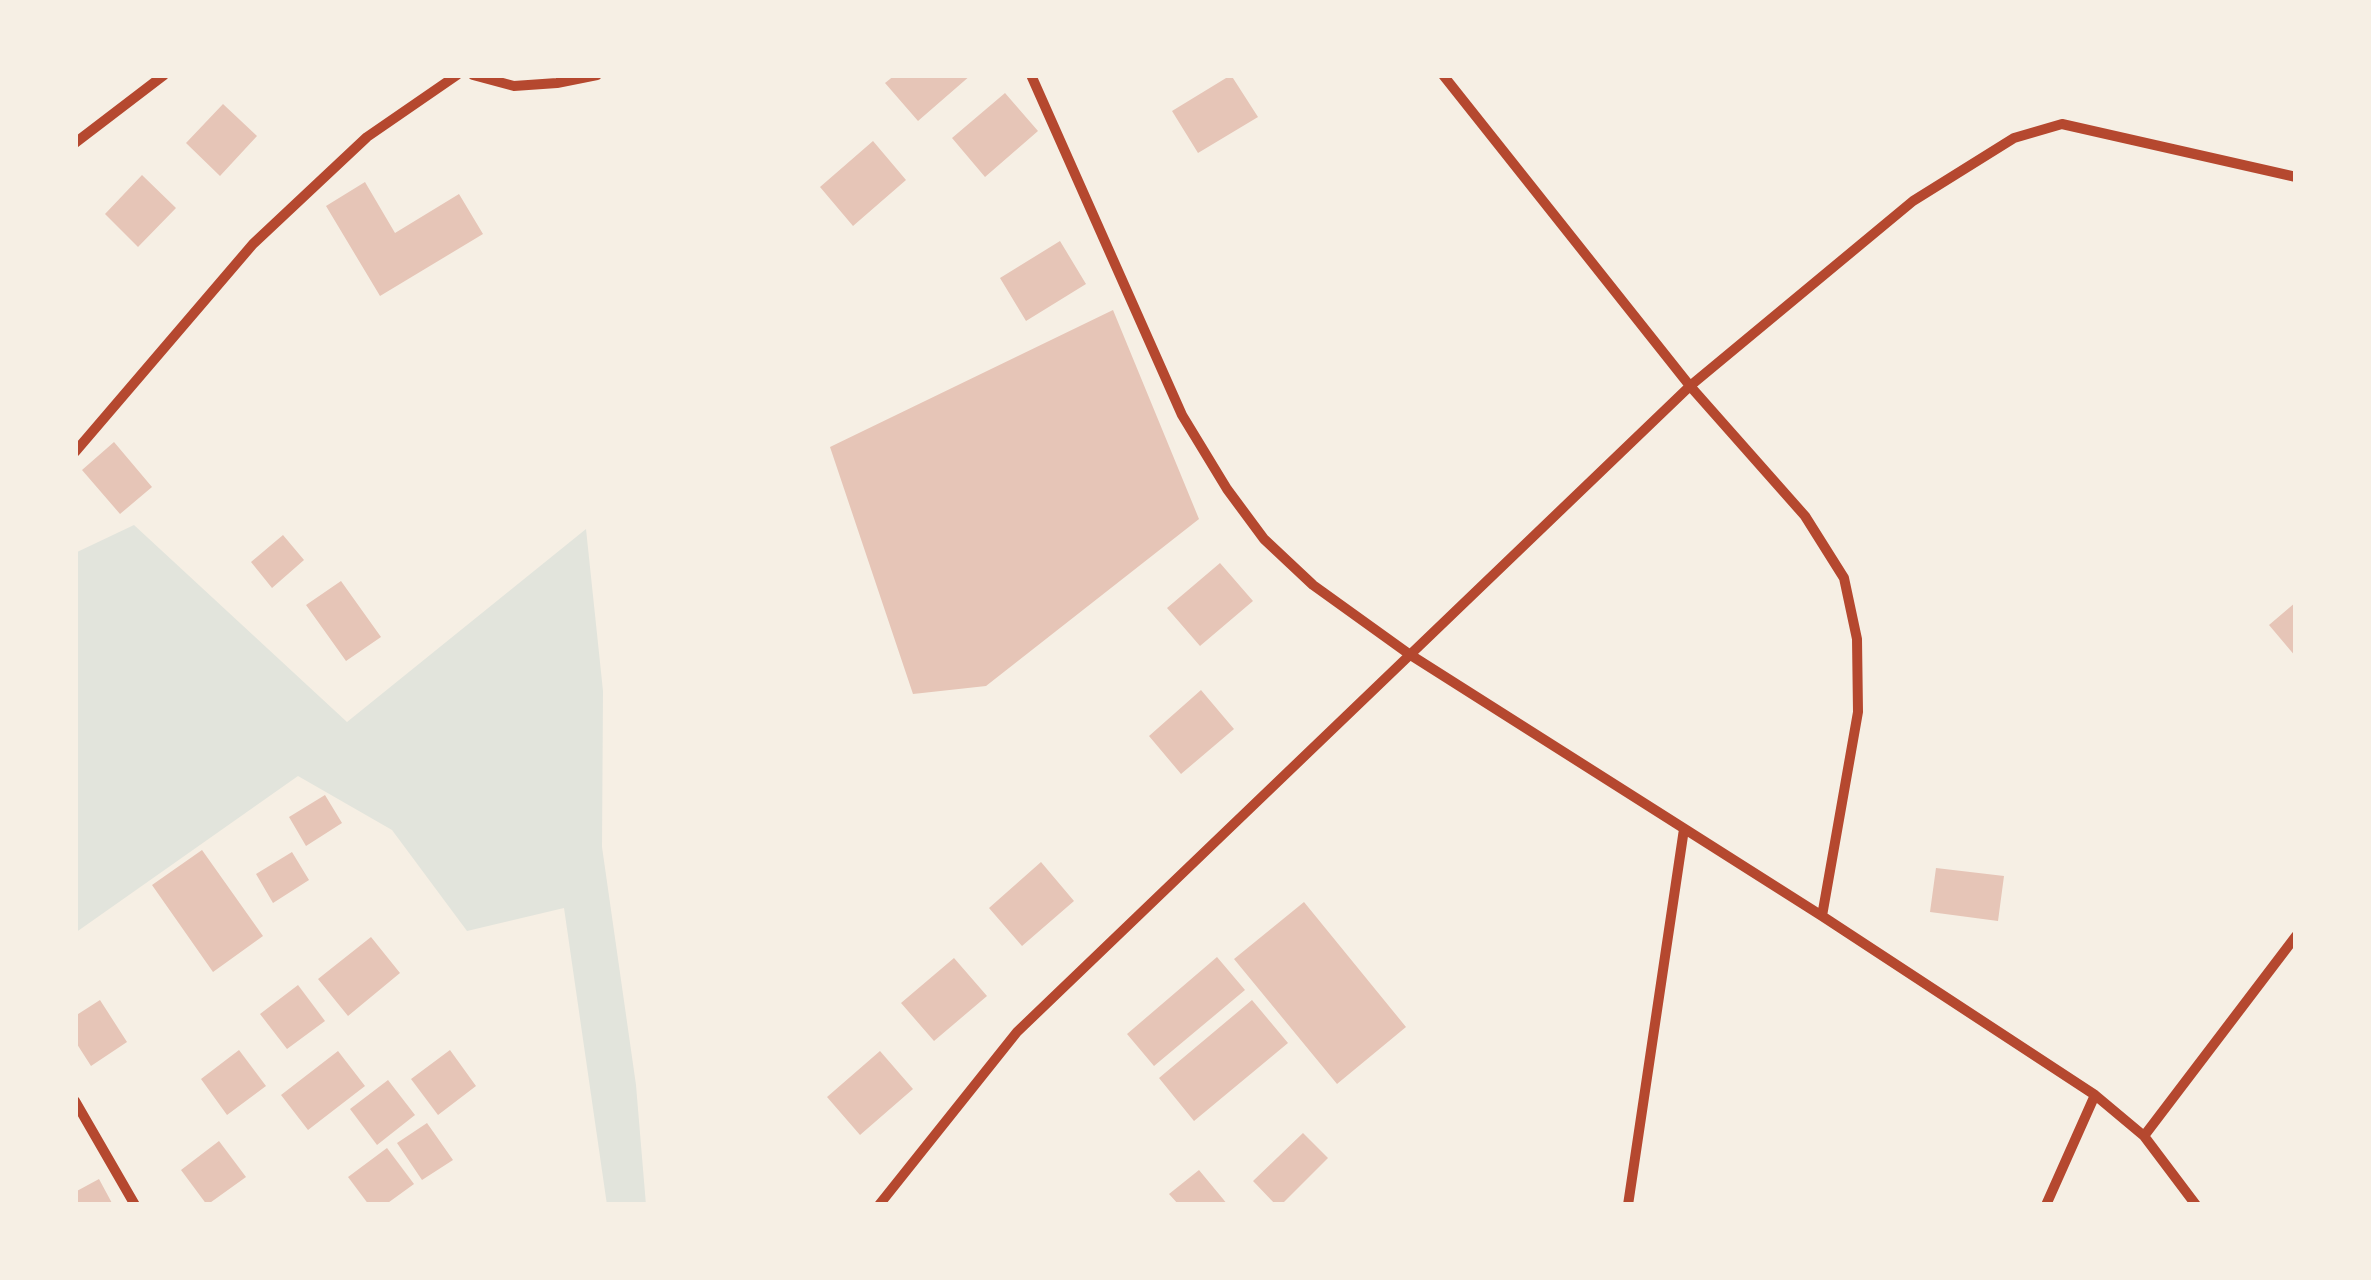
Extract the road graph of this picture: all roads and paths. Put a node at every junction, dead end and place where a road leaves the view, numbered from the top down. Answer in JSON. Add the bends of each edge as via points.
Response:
{"nodes":[{"id":1,"x":164,"y":75,"type":"edge"},
{"id":2,"x":457,"y":75,"type":"edge"},
{"id":3,"x":473,"y":75,"type":"edge"},
{"id":4,"x":597,"y":75,"type":"edge"},
{"id":5,"x":1031,"y":75,"type":"edge"},
{"id":6,"x":1442,"y":75,"type":"edge"},
{"id":7,"x":75,"y":143,"type":"edge"},
{"id":8,"x":2296,"y":177,"type":"edge"},
{"id":9,"x":1690,"y":386,"type":"junction"},
{"id":10,"x":75,"y":452,"type":"edge"},
{"id":11,"x":1409,"y":654,"type":"junction"},
{"id":12,"x":1684,"y":829,"type":"junction"},
{"id":13,"x":1822,"y":916,"type":"junction"},
{"id":14,"x":2296,"y":936,"type":"edge"},
{"id":15,"x":2095,"y":1096,"type":"junction"},
{"id":16,"x":75,"y":1101,"type":"edge"},
{"id":17,"x":2144,"y":1136,"type":"junction"},
{"id":18,"x":136,"y":1205,"type":"edge"},
{"id":19,"x":879,"y":1205,"type":"edge"},
{"id":20,"x":1628,"y":1205,"type":"edge"},
{"id":21,"x":2046,"y":1205,"type":"edge"},
{"id":22,"x":2196,"y":1205,"type":"edge"}],
"edges":[{"from":1,"to":7,"type":"street"},
{"from":2,"to":10,"type":"street","via":[[367,137],[253,244]]},
{"from":3,"to":4,"type":"street","via":[[514,86]]},
{"from":5,"to":11,"type":"street","via":[[1182,415],[1226,489],[1312,586]]},
{"from":6,"to":9,"type":"street"},
{"from":8,"to":9,"type":"street","via":[[2062,124],[2014,138],[1912,201]]},
{"from":9,"to":11,"type":"street"},
{"from":9,"to":13,"type":"street","via":[[1804,516],[1844,578],[1857,639],[1858,712]]},
{"from":11,"to":12,"type":"street"},
{"from":11,"to":19,"type":"street","via":[[1017,1032]]},
{"from":12,"to":13,"type":"street"},
{"from":12,"to":20,"type":"street"},
{"from":13,"to":15,"type":"street"},
{"from":14,"to":17,"type":"street"},
{"from":15,"to":17,"type":"street"},
{"from":15,"to":21,"type":"street"},
{"from":16,"to":18,"type":"street"},
{"from":17,"to":22,"type":"street"}]}
